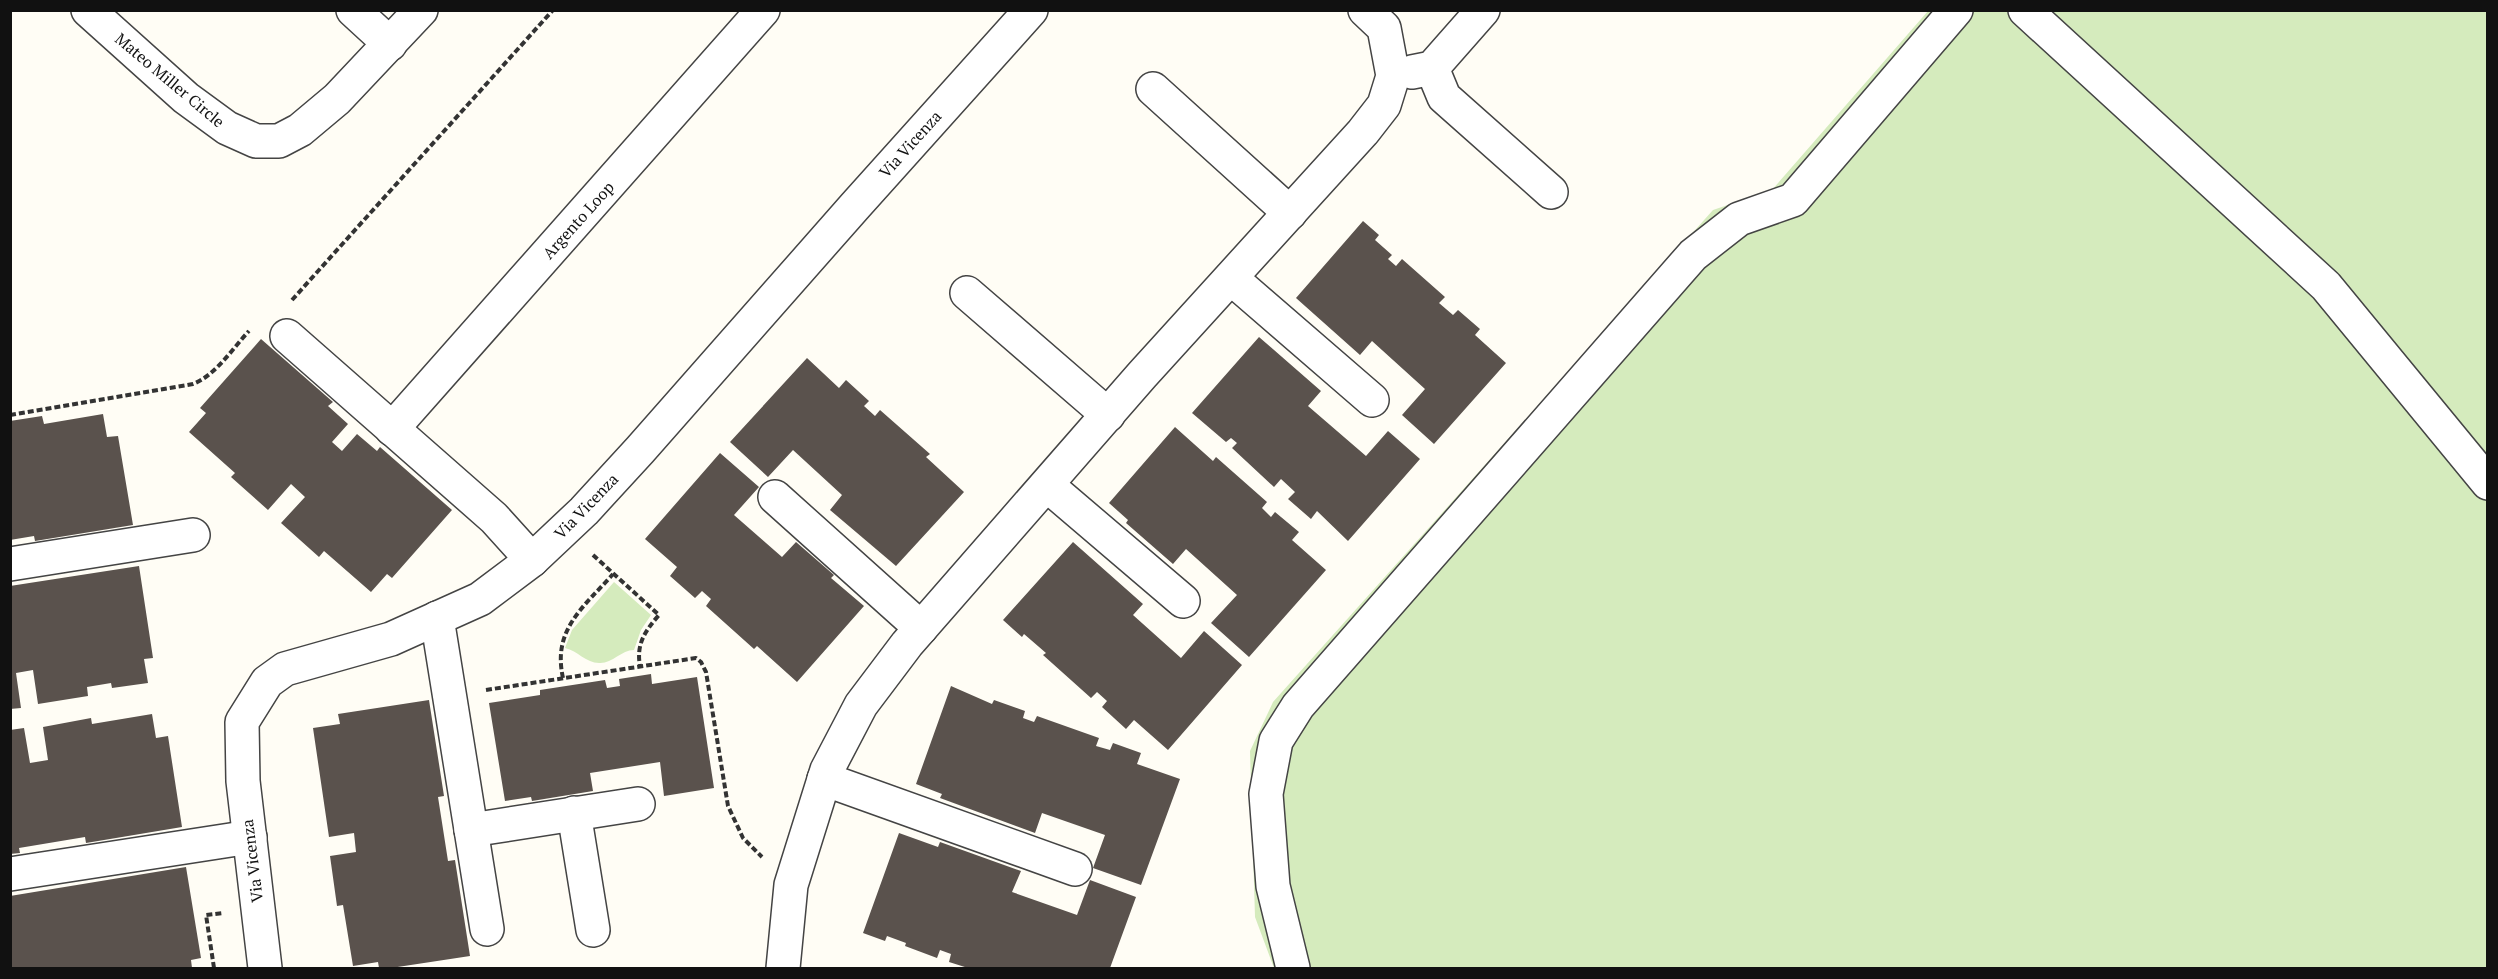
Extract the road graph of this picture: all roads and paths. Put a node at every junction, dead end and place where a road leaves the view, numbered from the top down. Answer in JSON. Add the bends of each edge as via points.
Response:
{"nodes":[{"id":1,"x":88,"y":10,"type":"edge"},
{"id":2,"x":352,"y":10,"type":"edge"},
{"id":3,"x":421,"y":10,"type":"edge"},
{"id":4,"x":553,"y":10,"type":"edge"},
{"id":5,"x":763,"y":10,"type":"edge"},
{"id":6,"x":1031,"y":10,"type":"edge"},
{"id":7,"x":1365,"y":10,"type":"edge"},
{"id":8,"x":1483,"y":10,"type":"edge"},
{"id":9,"x":1956,"y":10,"type":"edge"},
{"id":10,"x":2025,"y":10,"type":"edge"},
{"id":11,"x":390,"y":44,"type":"junction"},
{"id":12,"x":1432,"y":68,"type":"junction"},
{"id":13,"x":1393,"y":76,"type":"junction"},
{"id":14,"x":1154,"y":89,"type":"dead end"},
{"id":15,"x":1551,"y":192,"type":"dead end"},
{"id":16,"x":1290,"y":213,"type":"junction"},
{"id":17,"x":1231,"y":278,"type":"junction"},
{"id":18,"x":968,"y":293,"type":"dead end"},
{"id":19,"x":284,"y":299,"type":"dead end"},
{"id":20,"x":250,"y":330,"type":"dead end"},
{"id":21,"x":287,"y":336,"type":"dead end"},
{"id":22,"x":1372,"y":400,"type":"dead end"},
{"id":23,"x":10,"y":415,"type":"edge"},
{"id":24,"x":1108,"y":415,"type":"junction"},
{"id":25,"x":392,"y":429,"type":"junction"},
{"id":26,"x":2487,"y":483,"type":"edge"},
{"id":27,"x":1047,"y":485,"type":"junction"},
{"id":28,"x":775,"y":497,"type":"dead end"},
{"id":29,"x":564,"y":530,"type":"junction"},
{"id":30,"x":193,"y":535,"type":"dead end"},
{"id":31,"x":532,"y":560,"type":"junction"},
{"id":32,"x":10,"y":564,"type":"edge"},
{"id":33,"x":613,"y":574,"type":"junction"},
{"id":34,"x":1183,"y":601,"type":"dead end"},
{"id":35,"x":437,"y":618,"type":"junction"},
{"id":36,"x":921,"y":628,"type":"junction"},
{"id":37,"x":640,"y":666,"type":"junction"},
{"id":38,"x":563,"y":678,"type":"junction"},
{"id":39,"x":449,"y":696,"type":"junction"},
{"id":40,"x":824,"y":778,"type":"junction"},
{"id":41,"x":638,"y":804,"type":"dead end"},
{"id":42,"x":574,"y":813,"type":"junction"},
{"id":43,"x":471,"y":830,"type":"junction"},
{"id":44,"x":250,"y":837,"type":"junction"},
{"id":45,"x":1075,"y":868,"type":"dead end"},
{"id":46,"x":795,"y":872,"type":"junction"},
{"id":47,"x":10,"y":874,"type":"edge"},
{"id":48,"x":224,"y":913,"type":"dead end"},
{"id":49,"x":487,"y":929,"type":"dead end"},
{"id":50,"x":593,"y":930,"type":"dead end"},
{"id":51,"x":214,"y":969,"type":"edge"},
{"id":52,"x":265,"y":969,"type":"edge"},
{"id":53,"x":783,"y":969,"type":"edge"},
{"id":54,"x":1293,"y":969,"type":"edge"}],
"edges":[{"from":1,"to":11,"type":"street","name":"Mateo Miller Circle","via":[[186,98],[227,128],[256,141],[279,141],[300,130],[337,99]]},
{"from":2,"to":11,"type":"street"},
{"from":3,"to":11,"type":"street","name":"Mateo Miller Circle"},
{"from":4,"to":19,"type":"path","via":[[290,304]]},
{"from":5,"to":25,"type":"street","name":"Argento Loop"},
{"from":6,"to":29,"type":"street","name":"Via Vicenza","via":[[720,362]]},
{"from":7,"to":13,"type":"street","via":[[1384,28]]},
{"from":8,"to":12,"type":"street"},
{"from":9,"to":54,"type":"street","via":[[1793,200],[1739,219],[1693,255],[1298,706],[1276,741],[1266,794],[1273,886]]},
{"from":10,"to":26,"type":"street","via":[[2326,286]]},
{"from":12,"to":13,"type":"street"},
{"from":12,"to":15,"type":"street","via":[[1444,97]]},
{"from":13,"to":16,"type":"street","via":[[1384,105]]},
{"from":14,"to":16,"type":"street"},
{"from":16,"to":17,"type":"street"},
{"from":17,"to":22,"type":"street"},
{"from":17,"to":24,"type":"street"},
{"from":18,"to":24,"type":"street"},
{"from":20,"to":23,"type":"path","via":[[216,368],[193,384]]},
{"from":21,"to":25,"type":"street"},
{"from":24,"to":27,"type":"street"},
{"from":25,"to":31,"type":"street","via":[[494,518]]},
{"from":27,"to":34,"type":"street"},
{"from":27,"to":36,"type":"street"},
{"from":28,"to":36,"type":"street"},
{"from":29,"to":31,"type":"street","name":"Via Vicenza"},
{"from":29,"to":33,"type":"path"},
{"from":30,"to":32,"type":"street"},
{"from":31,"to":35,"type":"street","name":"Via Vicenza","via":[[480,599]]},
{"from":33,"to":37,"type":"path","via":[[659,615],[643,634],[638,654]]},
{"from":33,"to":38,"type":"path","via":[[568,626],[561,642]]},
{"from":35,"to":39,"type":"street"},
{"from":35,"to":44,"type":"street","name":"Via Vicenza","via":[[391,639],[285,669],[267,682],[242,722],[243,781]]},
{"from":36,"to":40,"type":"street","via":[[861,705]]},
{"from":37,"to":38,"type":"path"},
{"from":37,"to":46,"type":"path","via":[[689,658],[701,662],[706,672],[728,806],[735,824],[764,858]]},
{"from":38,"to":39,"type":"path"},
{"from":39,"to":43,"type":"street"},
{"from":40,"to":45,"type":"street"},
{"from":40,"to":46,"type":"street"},
{"from":41,"to":42,"type":"street"},
{"from":42,"to":43,"type":"street"},
{"from":42,"to":50,"type":"street"},
{"from":43,"to":49,"type":"street"},
{"from":44,"to":47,"type":"street"},
{"from":44,"to":52,"type":"street","name":"Via Vicenza"},
{"from":46,"to":53,"type":"street"},
{"from":48,"to":51,"type":"path","via":[[206,915]]}]}
